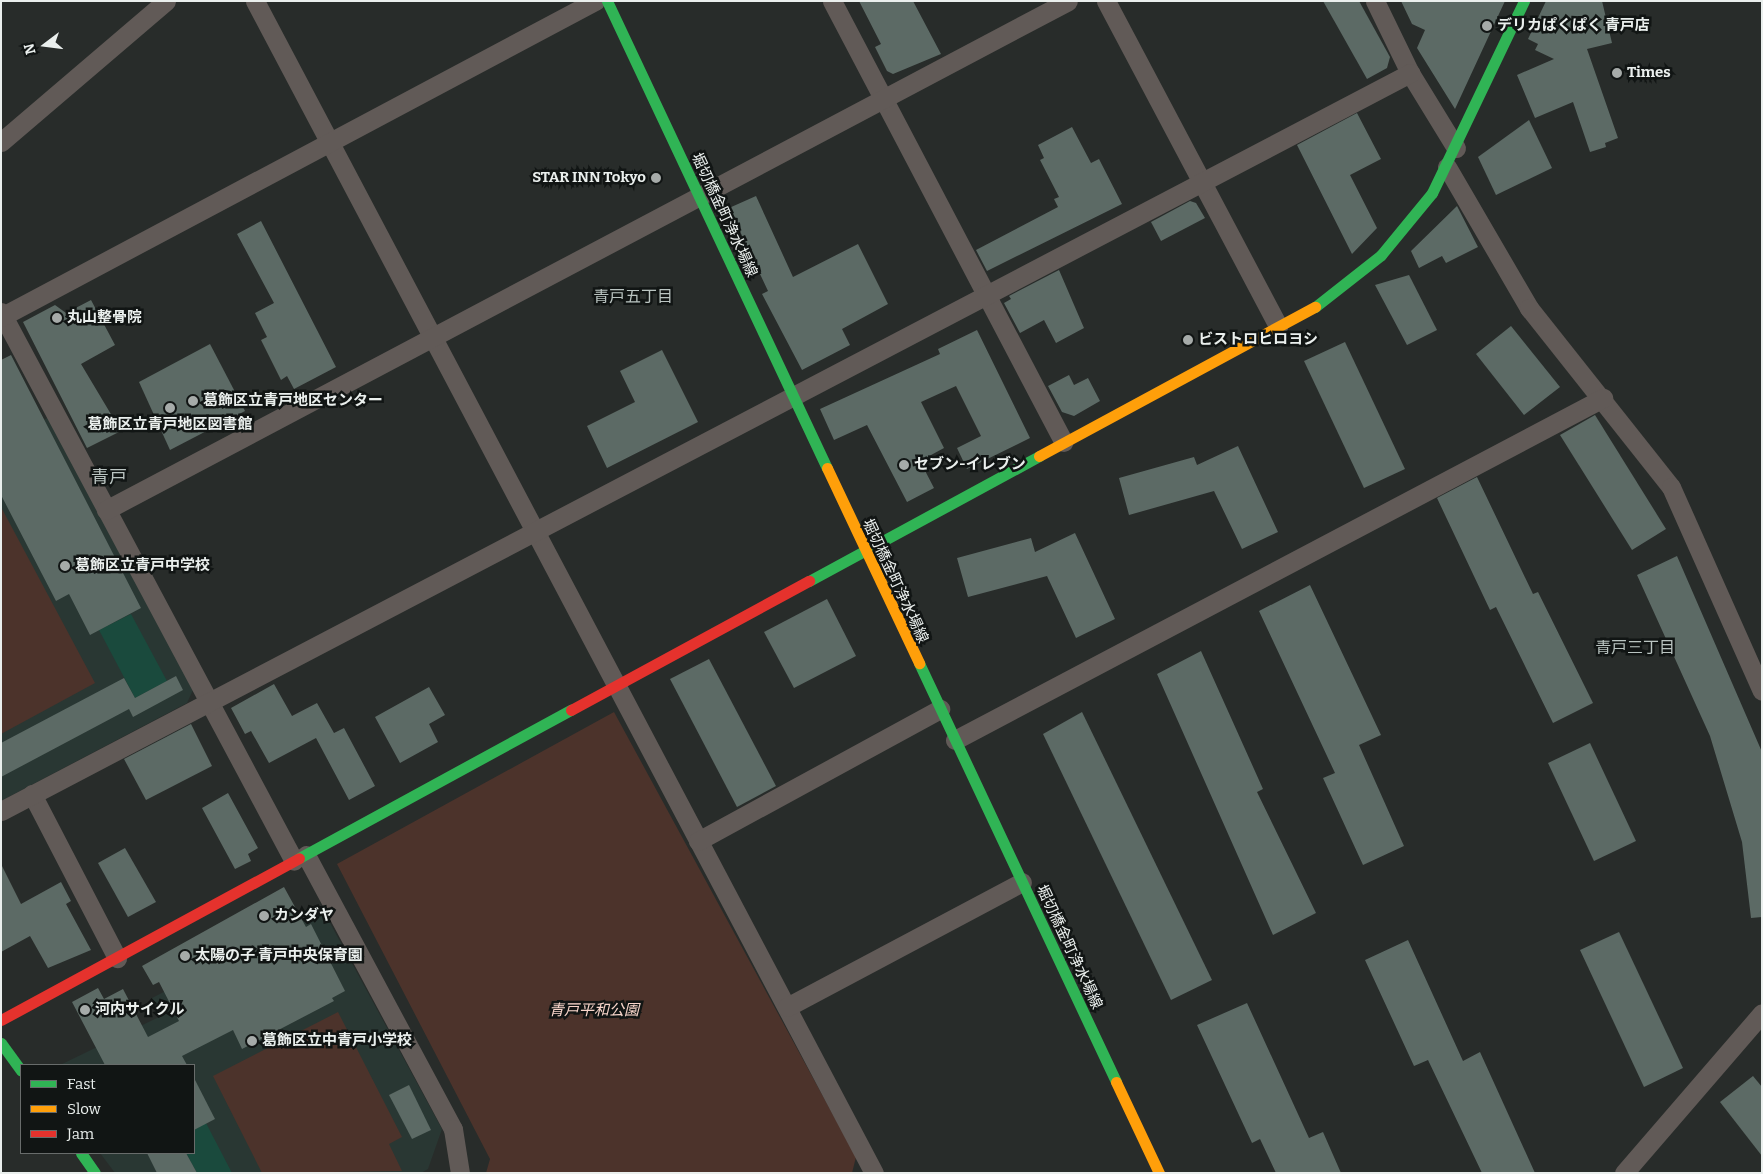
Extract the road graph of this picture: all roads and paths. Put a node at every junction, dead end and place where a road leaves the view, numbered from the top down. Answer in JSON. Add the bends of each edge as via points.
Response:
{"nodes":[{"id":1,"x":166,"y":1,"type":"edge"},
{"id":2,"x":255,"y":1,"type":"edge"},
{"id":3,"x":595,"y":1,"type":"edge"},
{"id":4,"x":607,"y":1,"type":"edge"},
{"id":5,"x":832,"y":1,"type":"edge"},
{"id":6,"x":1068,"y":1,"type":"edge"},
{"id":7,"x":1106,"y":1,"type":"edge"},
{"id":8,"x":1375,"y":1,"type":"edge"},
{"id":9,"x":1524,"y":1,"type":"edge"},
{"id":10,"x":1410,"y":73,"type":"junction"},
{"id":11,"x":884,"y":98,"type":"junction"},
{"id":12,"x":1,"y":142,"type":"edge"},
{"id":13,"x":330,"y":142,"type":"junction"},
{"id":14,"x":1456,"y":148,"type":"junction"},
{"id":15,"x":1447,"y":167,"type":"junction"},
{"id":16,"x":1200,"y":180,"type":"junction"},
{"id":17,"x":699,"y":196,"type":"junction"},
{"id":18,"x":986,"y":294,"type":"junction"},
{"id":19,"x":2,"y":315,"type":"edge"},
{"id":20,"x":1278,"y":326,"type":"junction"},
{"id":21,"x":433,"y":336,"type":"junction"},
{"id":22,"x":792,"y":396,"type":"junction"},
{"id":23,"x":1604,"y":398,"type":"junction"},
{"id":24,"x":1064,"y":442,"type":"junction"},
{"id":25,"x":106,"y":510,"type":"junction"},
{"id":26,"x":536,"y":531,"type":"junction"},
{"id":27,"x":864,"y":550,"type":"junction"},
{"id":28,"x":616,"y":687,"type":"junction"},
{"id":29,"x":1762,"y":692,"type":"edge"},
{"id":30,"x":208,"y":702,"type":"junction"},
{"id":31,"x":940,"y":709,"type":"junction"},
{"id":32,"x":955,"y":740,"type":"junction"},
{"id":33,"x":32,"y":794,"type":"junction"},
{"id":34,"x":1,"y":811,"type":"edge"},
{"id":35,"x":698,"y":840,"type":"junction"},
{"id":36,"x":300,"y":858,"type":"junction"},
{"id":37,"x":1022,"y":882,"type":"junction"},
{"id":38,"x":117,"y":958,"type":"junction"},
{"id":39,"x":787,"y":1007,"type":"junction"},
{"id":40,"x":1762,"y":1013,"type":"edge"},
{"id":41,"x":1,"y":1020,"type":"edge"},
{"id":42,"x":1,"y":1043,"type":"edge"},
{"id":43,"x":20,"y":1070,"type":"edge"},
{"id":44,"x":82,"y":1154,"type":"edge"},
{"id":45,"x":95,"y":1173,"type":"edge"},
{"id":46,"x":460,"y":1173,"type":"edge"},
{"id":47,"x":874,"y":1173,"type":"edge"},
{"id":48,"x":1159,"y":1173,"type":"edge"},
{"id":49,"x":1624,"y":1173,"type":"edge"}],
"edges":[{"from":1,"to":12,"type":"street"},
{"from":2,"to":13,"type":"street"},
{"from":3,"to":13,"type":"street"},
{"from":4,"to":17,"type":"street","name":"堀切橋金町浄水場線"},
{"from":5,"to":11,"type":"street"},
{"from":6,"to":11,"type":"street"},
{"from":7,"to":16,"type":"street"},
{"from":8,"to":10,"type":"street"},
{"from":9,"to":14,"type":"street"},
{"from":10,"to":14,"type":"street"},
{"from":10,"to":16,"type":"street"},
{"from":11,"to":17,"type":"street"},
{"from":11,"to":18,"type":"street"},
{"from":13,"to":19,"type":"street"},
{"from":13,"to":21,"type":"street"},
{"from":14,"to":15,"type":"street"},
{"from":15,"to":20,"type":"street","via":[[1403,231],[1356,278]]},
{"from":15,"to":23,"type":"street","via":[[1529,308]]},
{"from":16,"to":18,"type":"street"},
{"from":16,"to":20,"type":"street"},
{"from":17,"to":21,"type":"street"},
{"from":17,"to":22,"type":"street","name":"堀切橋金町浄水場線"},
{"from":18,"to":22,"type":"street"},
{"from":18,"to":24,"type":"street"},
{"from":19,"to":25,"type":"street"},
{"from":20,"to":24,"type":"street"},
{"from":21,"to":25,"type":"street"},
{"from":21,"to":26,"type":"street"},
{"from":22,"to":26,"type":"street"},
{"from":22,"to":27,"type":"street","name":"堀切橋金町浄水場線"},
{"from":23,"to":29,"type":"street","via":[[1680,504]]},
{"from":23,"to":32,"type":"street"},
{"from":24,"to":27,"type":"street"},
{"from":25,"to":30,"type":"street"},
{"from":26,"to":28,"type":"street"},
{"from":26,"to":30,"type":"street"},
{"from":27,"to":28,"type":"street"},
{"from":27,"to":31,"type":"street","name":"堀切橋金町浄水場線"},
{"from":28,"to":35,"type":"street"},
{"from":28,"to":36,"type":"street"},
{"from":30,"to":33,"type":"street"},
{"from":30,"to":36,"type":"street"},
{"from":31,"to":32,"type":"street","name":"堀切橋金町浄水場線"},
{"from":31,"to":35,"type":"street"},
{"from":32,"to":37,"type":"street","name":"堀切橋金町浄水場線"},
{"from":33,"to":34,"type":"street"},
{"from":33,"to":38,"type":"street"},
{"from":35,"to":39,"type":"street"},
{"from":36,"to":38,"type":"street"},
{"from":36,"to":46,"type":"street","via":[[453,1129]]},
{"from":37,"to":39,"type":"street"},
{"from":37,"to":48,"type":"street","name":"堀切橋金町浄水場線"},
{"from":38,"to":41,"type":"street"},
{"from":39,"to":47,"type":"street"},
{"from":40,"to":49,"type":"street"},
{"from":42,"to":43,"type":"street"},
{"from":44,"to":45,"type":"street"}]}
